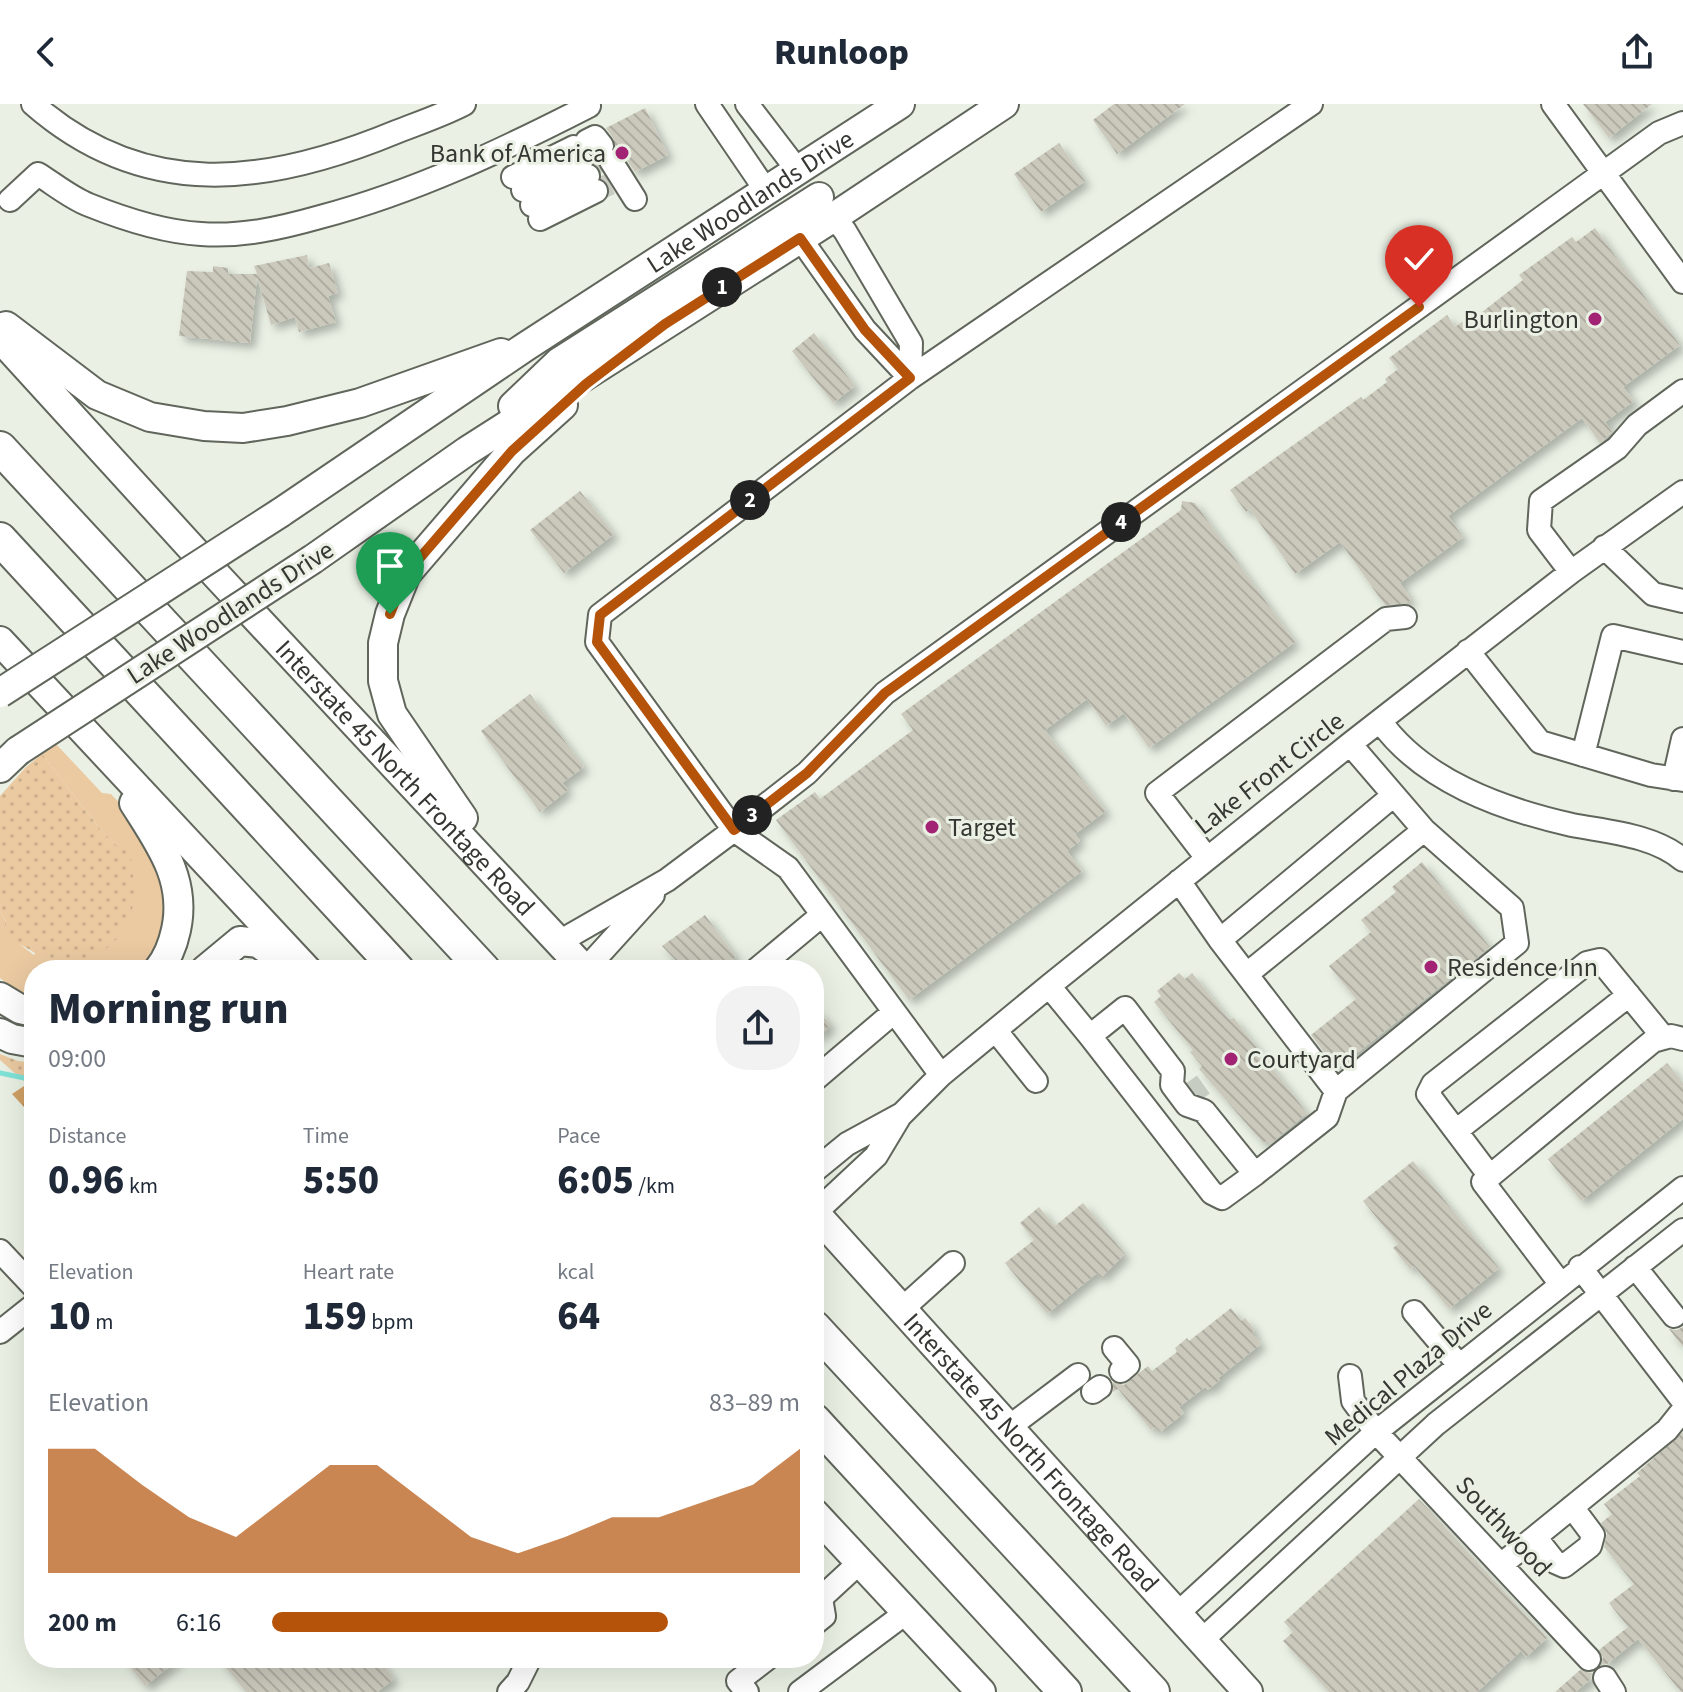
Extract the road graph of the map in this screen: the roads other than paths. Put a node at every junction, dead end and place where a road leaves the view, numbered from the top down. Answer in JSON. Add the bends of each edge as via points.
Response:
{"nodes":[{"id":1,"x":33,"y":104,"type":"edge"},
{"id":2,"x":464,"y":104,"type":"edge"},
{"id":3,"x":588,"y":104,"type":"edge"},
{"id":4,"x":707,"y":104,"type":"edge"},
{"id":5,"x":747,"y":104,"type":"edge"},
{"id":6,"x":900,"y":104,"type":"edge"},
{"id":7,"x":1004,"y":104,"type":"edge"},
{"id":8,"x":1311,"y":104,"type":"edge"},
{"id":9,"x":1553,"y":104,"type":"edge"},
{"id":10,"x":1683,"y":123,"type":"edge"},
{"id":11,"x":597,"y":165,"type":"junction"},
{"id":12,"x":799,"y":172,"type":"junction"},
{"id":13,"x":1604,"y":173,"type":"junction"},
{"id":14,"x":767,"y":192,"type":"junction"},
{"id":15,"x":635,"y":199,"type":"dead end"},
{"id":16,"x":10,"y":200,"type":"dead end"},
{"id":17,"x":826,"y":207,"type":"junction"},
{"id":18,"x":793,"y":228,"type":"junction"},
{"id":19,"x":1683,"y":282,"type":"edge"},
{"id":20,"x":0,"y":321,"type":"edge"},
{"id":21,"x":665,"y":324,"type":"junction"},
{"id":22,"x":0,"y":338,"type":"edge"},
{"id":23,"x":525,"y":347,"type":"junction"},
{"id":24,"x":910,"y":378,"type":"junction"},
{"id":25,"x":1683,"y":391,"type":"edge"},
{"id":26,"x":0,"y":448,"type":"edge"},
{"id":27,"x":467,"y":451,"type":"junction"},
{"id":28,"x":1683,"y":492,"type":"edge"},
{"id":29,"x":0,"y":539,"type":"edge"},
{"id":30,"x":1604,"y":547,"type":"junction"},
{"id":31,"x":1571,"y":572,"type":"junction"},
{"id":32,"x":1683,"y":601,"type":"edge"},
{"id":33,"x":1405,"y":617,"type":"dead end"},
{"id":34,"x":0,"y":641,"type":"edge"},
{"id":35,"x":1468,"y":651,"type":"junction"},
{"id":36,"x":1683,"y":652,"type":"edge"},
{"id":37,"x":0,"y":693,"type":"edge"},
{"id":38,"x":1380,"y":721,"type":"junction"},
{"id":39,"x":1683,"y":739,"type":"edge"},
{"id":40,"x":94,"y":742,"type":"junction"},
{"id":41,"x":1350,"y":744,"type":"junction"},
{"id":42,"x":1583,"y":755,"type":"junction"},
{"id":43,"x":9,"y":760,"type":"edge"},
{"id":44,"x":1679,"y":780,"type":"edge"},
{"id":45,"x":1394,"y":795,"type":"junction"},
{"id":46,"x":734,"y":830,"type":"junction"},
{"id":47,"x":1424,"y":830,"type":"junction"},
{"id":48,"x":1207,"y":858,"type":"junction"},
{"id":49,"x":1683,"y":860,"type":"edge"},
{"id":50,"x":667,"y":880,"type":"junction"},
{"id":51,"x":1179,"y":881,"type":"junction"},
{"id":52,"x":527,"y":906,"type":"junction"},
{"id":53,"x":822,"y":915,"type":"junction"},
{"id":54,"x":1220,"y":940,"type":"junction"},
{"id":55,"x":559,"y":942,"type":"junction"},
{"id":56,"x":165,"y":960,"type":"edge"},
{"id":57,"x":217,"y":960,"type":"edge"},
{"id":58,"x":283,"y":960,"type":"edge"},
{"id":59,"x":298,"y":960,"type":"edge"},
{"id":60,"x":389,"y":960,"type":"edge"},
{"id":61,"x":475,"y":960,"type":"edge"},
{"id":62,"x":576,"y":960,"type":"edge"},
{"id":63,"x":594,"y":960,"type":"edge"},
{"id":64,"x":768,"y":960,"type":"edge"},
{"id":65,"x":1247,"y":974,"type":"junction"},
{"id":66,"x":1049,"y":986,"type":"junction"},
{"id":67,"x":1629,"y":995,"type":"junction"},
{"id":68,"x":0,"y":997,"type":"edge"},
{"id":69,"x":24,"y":1010,"type":"edge"},
{"id":70,"x":894,"y":1012,"type":"junction"},
{"id":71,"x":996,"y":1031,"type":"junction"},
{"id":72,"x":0,"y":1033,"type":"edge"},
{"id":73,"x":1090,"y":1036,"type":"junction"},
{"id":74,"x":1673,"y":1039,"type":"edge"},
{"id":75,"x":24,"y":1041,"type":"edge"},
{"id":76,"x":824,"y":1072,"type":"edge"},
{"id":77,"x":941,"y":1075,"type":"junction"},
{"id":78,"x":1036,"y":1081,"type":"dead end"},
{"id":79,"x":1336,"y":1091,"type":"junction"},
{"id":80,"x":902,"y":1114,"type":"junction"},
{"id":81,"x":1456,"y":1131,"type":"junction"},
{"id":82,"x":824,"y":1163,"type":"edge"},
{"id":83,"x":1255,"y":1174,"type":"junction"},
{"id":84,"x":1489,"y":1175,"type":"junction"},
{"id":85,"x":1683,"y":1188,"type":"edge"},
{"id":86,"x":824,"y":1204,"type":"edge"},
{"id":87,"x":824,"y":1224,"type":"edge"},
{"id":88,"x":1683,"y":1230,"type":"edge"},
{"id":89,"x":0,"y":1251,"type":"edge"},
{"id":90,"x":953,"y":1263,"type":"dead end"},
{"id":91,"x":1580,"y":1267,"type":"junction"},
{"id":92,"x":1635,"y":1267,"type":"junction"},
{"id":93,"x":24,"y":1276,"type":"edge"},
{"id":94,"x":1560,"y":1283,"type":"junction"},
{"id":95,"x":1601,"y":1294,"type":"junction"},
{"id":96,"x":901,"y":1310,"type":"junction"},
{"id":97,"x":1414,"y":1312,"type":"dead end"},
{"id":98,"x":24,"y":1313,"type":"edge"},
{"id":99,"x":1674,"y":1316,"type":"dead end"},
{"id":100,"x":0,"y":1332,"type":"edge"},
{"id":101,"x":824,"y":1338,"type":"edge"},
{"id":102,"x":1114,"y":1348,"type":"dead end"},
{"id":103,"x":1459,"y":1365,"type":"junction"},
{"id":104,"x":1121,"y":1371,"type":"dead end"},
{"id":105,"x":1078,"y":1375,"type":"dead end"},
{"id":106,"x":1350,"y":1376,"type":"dead end"},
{"id":107,"x":1683,"y":1401,"type":"edge"},
{"id":108,"x":1683,"y":1410,"type":"edge"},
{"id":109,"x":1009,"y":1427,"type":"junction"},
{"id":110,"x":824,"y":1431,"type":"edge"},
{"id":111,"x":1376,"y":1432,"type":"junction"},
{"id":112,"x":1398,"y":1456,"type":"junction"},
{"id":113,"x":1572,"y":1507,"type":"junction"},
{"id":114,"x":824,"y":1524,"type":"edge"},
{"id":115,"x":1536,"y":1538,"type":"junction"},
{"id":116,"x":860,"y":1562,"type":"junction"},
{"id":117,"x":1502,"y":1564,"type":"junction"},
{"id":118,"x":824,"y":1589,"type":"edge"},
{"id":119,"x":907,"y":1612,"type":"junction"},
{"id":120,"x":1178,"y":1613,"type":"junction"},
{"id":121,"x":1202,"y":1640,"type":"junction"},
{"id":122,"x":1589,"y":1659,"type":"dead end"},
{"id":123,"x":525,"y":1668,"type":"edge"},
{"id":124,"x":755,"y":1668,"type":"edge"},
{"id":125,"x":509,"y":1692,"type":"edge"},
{"id":126,"x":747,"y":1692,"type":"edge"},
{"id":127,"x":800,"y":1692,"type":"edge"},
{"id":128,"x":981,"y":1692,"type":"edge"},
{"id":129,"x":1065,"y":1692,"type":"edge"},
{"id":130,"x":1153,"y":1692,"type":"edge"},
{"id":131,"x":1248,"y":1692,"type":"edge"}],
"edges":[{"from":1,"to":2,"type":"street","via":[[60,127],[143,166],[225,175],[248,175],[335,155]]},
{"from":3,"to":16,"type":"street","via":[[495,153],[416,186],[269,231],[199,234],[156,226],[87,204],[38,174]]},
{"from":4,"to":14,"type":"street"},
{"from":5,"to":12,"type":"street"},
{"from":6,"to":12,"type":"main road","name":"Lake Woodlands Drive"},
{"from":7,"to":17,"type":"main road","name":"Lake Woodlands Drive"},
{"from":8,"to":24,"type":"street"},
{"from":9,"to":13,"type":"street"},
{"from":10,"to":13,"type":"street","via":[[1659,133]]},
{"from":11,"to":11,"type":"street","via":[[528,198]]},
{"from":11,"to":15,"type":"street"},
{"from":12,"to":14,"type":"main road","name":"Lake Woodlands Drive"},
{"from":12,"to":17,"type":"main road"},
{"from":13,"to":19,"type":"street"},
{"from":13,"to":46,"type":"street","via":[[885,693],[807,773]]},
{"from":14,"to":18,"type":"main road"},
{"from":14,"to":23,"type":"main road","name":"Lake Woodlands Drive"},
{"from":17,"to":18,"type":"main road","name":"Lake Woodlands Drive"},
{"from":17,"to":24,"type":"street","via":[[911,343]]},
{"from":18,"to":21,"type":"main road","name":"Lake Woodlands Drive"},
{"from":18,"to":24,"type":"street","via":[[865,330]]},
{"from":18,"to":27,"type":"main road","via":[[559,362]]},
{"from":20,"to":23,"type":"main road","via":[[97,395],[150,417],[243,428],[360,403]]},
{"from":21,"to":27,"type":"main road","name":"Lake Woodlands Drive"},
{"from":21,"to":52,"type":"main road","via":[[586,384],[479,488],[406,574],[383,643],[383,681],[392,714]]},
{"from":22,"to":52,"type":"main road","name":"Interstate 45 North Frontage Road"},
{"from":23,"to":37,"type":"main road","name":"Lake Woodlands Drive","bridge":true},
{"from":24,"to":46,"type":"street","via":[[600,615],[597,642]]},
{"from":25,"to":31,"type":"street","via":[[1637,425],[1617,448],[1541,501],[1539,530]]},
{"from":26,"to":61,"type":"highway"},
{"from":27,"to":43,"type":"main road","name":"Lake Woodlands Drive","bridge":true},
{"from":28,"to":30,"type":"street","name":"Lake Front Circle"},
{"from":29,"to":60,"type":"highway"},
{"from":30,"to":31,"type":"street","name":"Lake Front Circle"},
{"from":30,"to":32,"type":"street","via":[[1653,594]]},
{"from":31,"to":35,"type":"street","name":"Lake Front Circle"},
{"from":33,"to":48,"type":"street","via":[[1386,619],[1157,793]]},
{"from":34,"to":40,"type":"main road"},
{"from":35,"to":38,"type":"street","name":"Lake Front Circle"},
{"from":35,"to":42,"type":"street","via":[[1540,742]]},
{"from":36,"to":42,"type":"street","via":[[1613,636]]},
{"from":38,"to":41,"type":"street","name":"Lake Front Circle"},
{"from":38,"to":49,"type":"street","via":[[1409,754],[1470,792],[1512,810],[1641,840]]},
{"from":39,"to":44,"type":"street"},
{"from":40,"to":56,"type":"main road","via":[[172,868],[179,916]]},
{"from":40,"to":59,"type":"main road"},
{"from":41,"to":45,"type":"street"},
{"from":41,"to":48,"type":"street","name":"Lake Front Circle"},
{"from":42,"to":44,"type":"street"},
{"from":45,"to":47,"type":"street"},
{"from":45,"to":54,"type":"street"},
{"from":46,"to":50,"type":"street"},
{"from":46,"to":53,"type":"street","via":[[788,868]]},
{"from":47,"to":65,"type":"street"},
{"from":47,"to":79,"type":"street","via":[[1512,908],[1517,943]]},
{"from":48,"to":51,"type":"street","name":"Lake Front Circle"},
{"from":50,"to":55,"type":"street"},
{"from":50,"to":63,"type":"street"},
{"from":51,"to":54,"type":"street"},
{"from":51,"to":66,"type":"street","name":"Lake Front Circle"},
{"from":52,"to":55,"type":"main road","name":"Interstate 45 North Frontage Road"},
{"from":53,"to":64,"type":"street"},
{"from":53,"to":70,"type":"street"},
{"from":54,"to":65,"type":"street"},
{"from":55,"to":62,"type":"main road","name":"Interstate 45 North Frontage Road"},
{"from":57,"to":58,"type":"main road","via":[[240,941],[258,943]]},
{"from":65,"to":79,"type":"street"},
{"from":66,"to":71,"type":"street","name":"Lake Front Circle"},
{"from":66,"to":73,"type":"street"},
{"from":67,"to":74,"type":"street"},
{"from":67,"to":81,"type":"street"},
{"from":67,"to":81,"type":"street","via":[[1600,960],[1575,972],[1433,1084],[1428,1094]]},
{"from":68,"to":69,"type":"main road"},
{"from":70,"to":76,"type":"street"},
{"from":70,"to":77,"type":"street"},
{"from":71,"to":77,"type":"street","name":"Lake Front Circle"},
{"from":71,"to":78,"type":"street"},
{"from":72,"to":75,"type":"main road"},
{"from":73,"to":83,"type":"street","via":[[1212,1193],[1222,1198]]},
{"from":73,"to":83,"type":"street","via":[[1125,1008]]},
{"from":74,"to":84,"type":"street","via":[[1653,1041]]},
{"from":77,"to":80,"type":"street","name":"Lake Front Circle"},
{"from":79,"to":83,"type":"street","via":[[1327,1117]]},
{"from":80,"to":82,"type":"street","name":"Lake Front Circle"},
{"from":80,"to":86,"type":"street","name":"Lake Front Circle","via":[[876,1156]]},
{"from":81,"to":84,"type":"street"},
{"from":84,"to":94,"type":"street","via":[[1483,1182]]},
{"from":85,"to":91,"type":"street","name":"Medical Plaza Drive"},
{"from":87,"to":96,"type":"main road","name":"Interstate 45 North Frontage Road"},
{"from":88,"to":92,"type":"street"},
{"from":89,"to":93,"type":"street"},
{"from":90,"to":96,"type":"street"},
{"from":91,"to":94,"type":"street","name":"Medical Plaza Drive"},
{"from":91,"to":95,"type":"street"},
{"from":92,"to":95,"type":"street"},
{"from":92,"to":99,"type":"street"},
{"from":94,"to":103,"type":"street","name":"Medical Plaza Drive"},
{"from":95,"to":107,"type":"street"},
{"from":95,"to":112,"type":"street"},
{"from":96,"to":109,"type":"main road","name":"Interstate 45 North Frontage Road"},
{"from":97,"to":103,"type":"street"},
{"from":98,"to":100,"type":"street"},
{"from":101,"to":130,"type":"highway"},
{"from":102,"to":104,"type":"street","via":[[1128,1365]]},
{"from":103,"to":111,"type":"street","name":"Medical Plaza Drive"},
{"from":105,"to":109,"type":"street"},
{"from":106,"to":111,"type":"street","name":"Southwood","via":[[1353,1401]]},
{"from":108,"to":113,"type":"street","via":[[1675,1424]]},
{"from":109,"to":120,"type":"main road","name":"Interstate 45 North Frontage Road"},
{"from":110,"to":129,"type":"highway"},
{"from":111,"to":112,"type":"street","name":"Southwood"},
{"from":111,"to":120,"type":"street","name":"Medical Plaza Drive"},
{"from":112,"to":117,"type":"street","name":"Southwood"},
{"from":112,"to":121,"type":"street"},
{"from":113,"to":115,"type":"street"},
{"from":113,"to":115,"type":"street","via":[[1593,1535],[1590,1546],[1564,1566]]},
{"from":114,"to":116,"type":"main road"},
{"from":115,"to":117,"type":"street"},
{"from":116,"to":118,"type":"street"},
{"from":116,"to":119,"type":"main road"},
{"from":117,"to":122,"type":"street","name":"Southwood"},
{"from":119,"to":127,"type":"street"},
{"from":119,"to":128,"type":"main road"},
{"from":120,"to":121,"type":"main road","name":"Interstate 45 North Frontage Road"},
{"from":121,"to":131,"type":"main road","name":"Interstate 45 North Frontage Road"},
{"from":123,"to":125,"type":"street"},
{"from":124,"to":126,"type":"street","via":[[738,1681]]}]}
